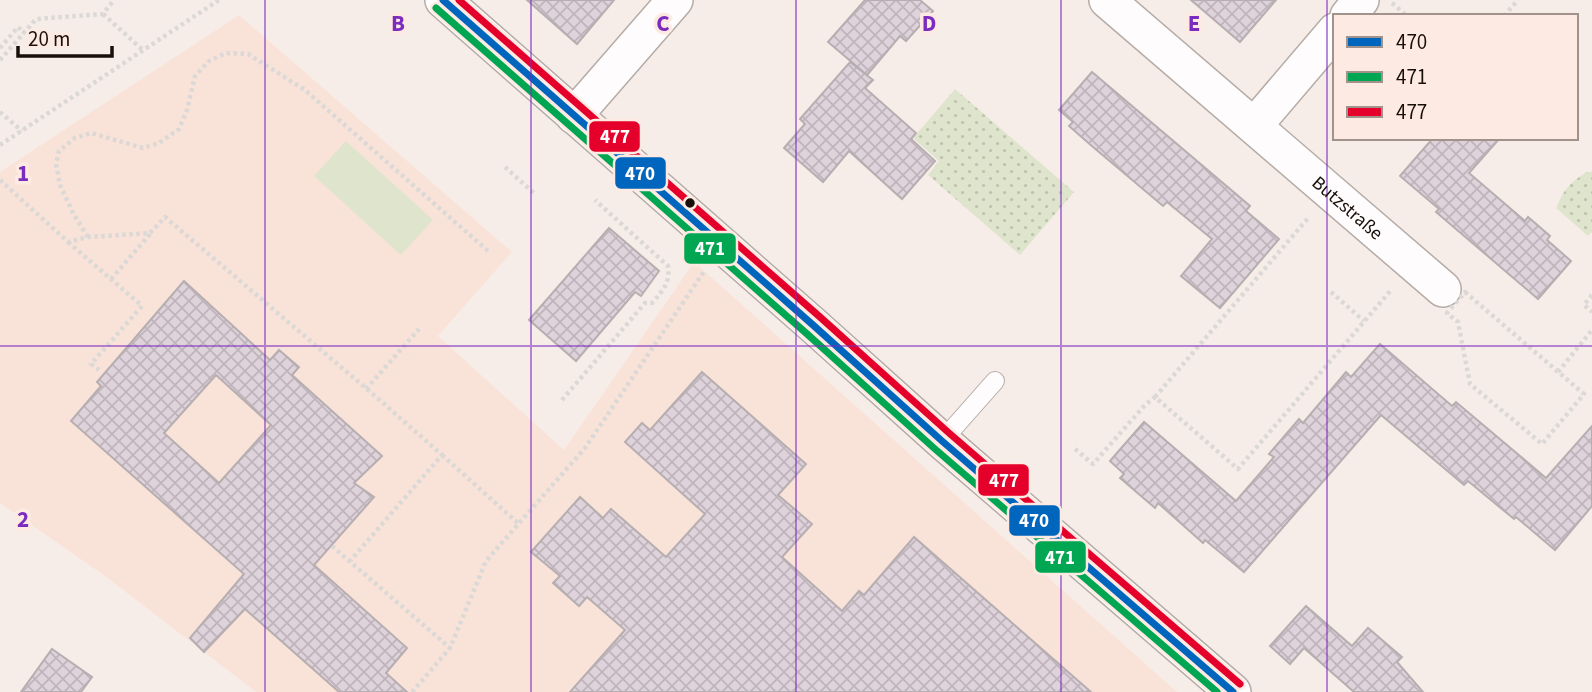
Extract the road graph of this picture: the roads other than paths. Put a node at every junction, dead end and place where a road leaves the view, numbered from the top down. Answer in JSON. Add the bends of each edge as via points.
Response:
{"nodes":[{"id":1,"x":443,"y":0,"type":"edge"},
{"id":2,"x":675,"y":0,"type":"edge"},
{"id":3,"x":1107,"y":0,"type":"edge"},
{"id":4,"x":1361,"y":0,"type":"edge"},
{"id":5,"x":1350,"y":14,"type":"edge"},
{"id":6,"x":1333,"y":33,"type":"edge"},
{"id":7,"x":574,"y":116,"type":"junction"},
{"id":8,"x":1254,"y":126,"type":"junction"},
{"id":9,"x":1443,"y":289,"type":"dead end"},
{"id":10,"x":995,"y":381,"type":"dead end"},
{"id":11,"x":942,"y":441,"type":"junction"},
{"id":12,"x":1233,"y":692,"type":"edge"}],
"edges":[{"from":1,"to":7,"type":"street"},
{"from":2,"to":7,"type":"street"},
{"from":3,"to":8,"type":"street","name":"Butzstraße"},
{"from":4,"to":5,"type":"street"},
{"from":6,"to":8,"type":"street"},
{"from":7,"to":11,"type":"street"},
{"from":8,"to":9,"type":"street","name":"Butzstraße"},
{"from":10,"to":11,"type":"lane"},
{"from":11,"to":12,"type":"street"}]}
